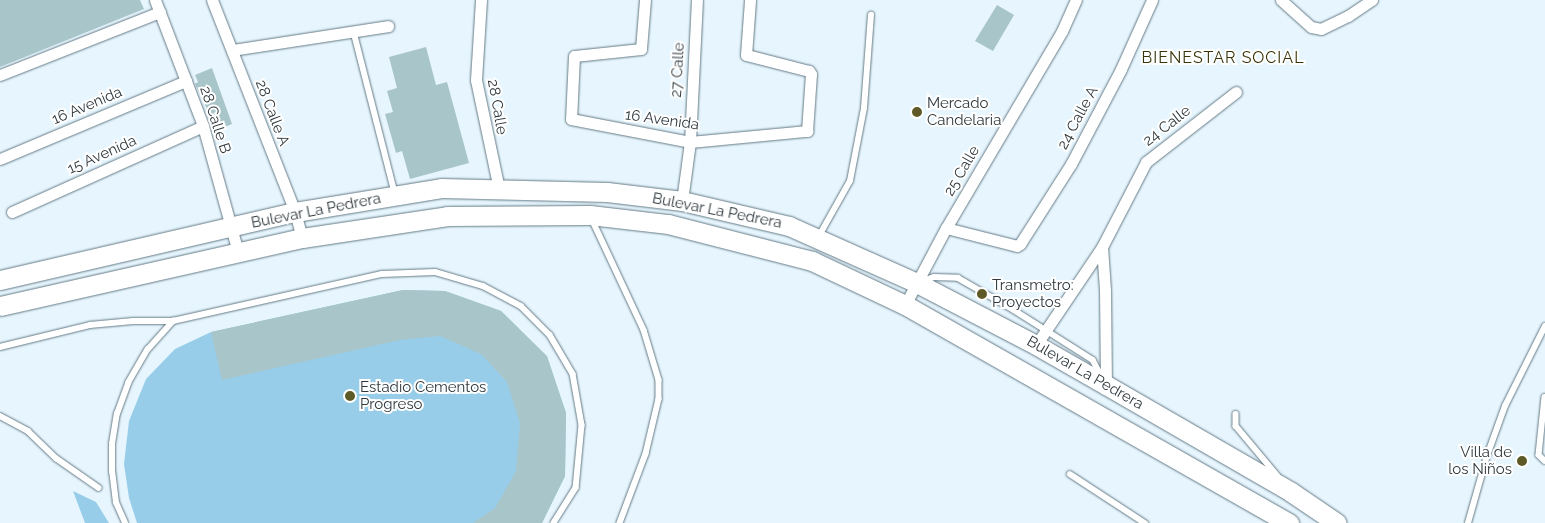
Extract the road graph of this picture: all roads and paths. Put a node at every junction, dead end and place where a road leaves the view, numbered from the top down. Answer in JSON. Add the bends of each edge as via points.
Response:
{"nodes":[{"id":1,"x":155,"y":0,"type":"edge"},
{"id":2,"x":212,"y":0,"type":"edge"},
{"id":3,"x":481,"y":0,"type":"edge"},
{"id":4,"x":645,"y":0,"type":"edge"},
{"id":5,"x":697,"y":0,"type":"edge"},
{"id":6,"x":750,"y":0,"type":"edge"},
{"id":7,"x":1076,"y":0,"type":"edge"},
{"id":8,"x":1152,"y":0,"type":"edge"},
{"id":9,"x":1281,"y":0,"type":"edge"},
{"id":10,"x":1372,"y":0,"type":"edge"},
{"id":11,"x":160,"y":12,"type":"junction"},
{"id":12,"x":871,"y":14,"type":"dead end"},
{"id":13,"x":388,"y":26,"type":"dead end"},
{"id":14,"x":354,"y":32,"type":"junction"},
{"id":15,"x":232,"y":50,"type":"junction"},
{"id":16,"x":0,"y":75,"type":"edge"},
{"id":17,"x":186,"y":80,"type":"junction"},
{"id":18,"x":1236,"y":92,"type":"dead end"},
{"id":19,"x":203,"y":126,"type":"junction"},
{"id":20,"x":690,"y":142,"type":"junction"},
{"id":21,"x":0,"y":159,"type":"edge"},
{"id":22,"x":499,"y":189,"type":"junction"},
{"id":23,"x":396,"y":195,"type":"junction"},
{"id":24,"x":682,"y":201,"type":"junction"},
{"id":25,"x":12,"y":212,"type":"dead end"},
{"id":26,"x":295,"y":212,"type":"junction"},
{"id":27,"x":590,"y":215,"type":"junction"},
{"id":28,"x":232,"y":228,"type":"junction"},
{"id":29,"x":946,"y":228,"type":"junction"},
{"id":30,"x":302,"y":238,"type":"junction"},
{"id":31,"x":818,"y":238,"type":"junction"},
{"id":32,"x":1102,"y":247,"type":"junction"},
{"id":33,"x":238,"y":252,"type":"junction"},
{"id":34,"x":0,"y":280,"type":"edge"},
{"id":35,"x":917,"y":283,"type":"junction"},
{"id":36,"x":905,"y":305,"type":"junction"},
{"id":37,"x":0,"y":306,"type":"edge"},
{"id":38,"x":172,"y":321,"type":"junction"},
{"id":39,"x":1545,"y":326,"type":"edge"},
{"id":40,"x":1041,"y":337,"type":"junction"},
{"id":41,"x":0,"y":347,"type":"edge"},
{"id":42,"x":1106,"y":385,"type":"junction"},
{"id":43,"x":1545,"y":397,"type":"edge"},
{"id":44,"x":1236,"y":414,"type":"dead end"},
{"id":45,"x":0,"y":416,"type":"edge"},
{"id":46,"x":1545,"y":461,"type":"edge"},
{"id":47,"x":1070,"y":474,"type":"dead end"},
{"id":48,"x":99,"y":488,"type":"dead end"},
{"id":49,"x":1290,"y":492,"type":"junction"},
{"id":50,"x":125,"y":523,"type":"edge"},
{"id":51,"x":554,"y":523,"type":"edge"},
{"id":52,"x":620,"y":523,"type":"edge"},
{"id":53,"x":1145,"y":523,"type":"edge"},
{"id":54,"x":1289,"y":523,"type":"edge"},
{"id":55,"x":1337,"y":523,"type":"edge"},
{"id":56,"x":1468,"y":523,"type":"edge"}],
"edges":[{"from":1,"to":11,"type":"street","name":"28 Calle B"},
{"from":2,"to":15,"type":"street","name":"28 Calle A"},
{"from":3,"to":22,"type":"street","name":"28 Calle","via":[[476,80]]},
{"from":4,"to":20,"type":"street","name":"16 Avenida","via":[[641,49],[574,56],[571,119]]},
{"from":5,"to":20,"type":"street","name":"27 Calle"},
{"from":6,"to":20,"type":"street","name":"16 Avenida","via":[[746,55],[810,72],[808,130]]},
{"from":7,"to":29,"type":"street","name":"25 Calle","via":[[1062,31]]},
{"from":8,"to":29,"type":"street","name":"24 Calle A","via":[[1121,69],[1071,164],[1020,244],[1017,246]]},
{"from":9,"to":10,"type":"street","via":[[1311,27],[1325,28]]},
{"from":11,"to":16,"type":"street"},
{"from":11,"to":17,"type":"street","name":"28 Calle B"},
{"from":12,"to":31,"type":"lane","via":[[864,108],[850,181]]},
{"from":13,"to":14,"type":"street"},
{"from":14,"to":15,"type":"street"},
{"from":14,"to":23,"type":"lane"},
{"from":15,"to":26,"type":"street","name":"28 Calle A"},
{"from":17,"to":19,"type":"street","name":"28 Calle B"},
{"from":17,"to":21,"type":"street","name":"16 Avenida"},
{"from":18,"to":32,"type":"street","name":"24 Calle","via":[[1146,162]]},
{"from":19,"to":25,"type":"street","name":"15 Avenida"},
{"from":19,"to":28,"type":"street","name":"28 Calle B"},
{"from":20,"to":24,"type":"street","name":"27 Calle"},
{"from":22,"to":23,"type":"main road","name":"Bulevar La Pedrera","via":[[441,188]]},
{"from":22,"to":24,"type":"main road","name":"Bulevar La Pedrera","via":[[607,192]]},
{"from":23,"to":26,"type":"main road","name":"Bulevar La Pedrera"},
{"from":24,"to":31,"type":"main road","name":"Bulevar La Pedrera","via":[[789,226]]},
{"from":26,"to":28,"type":"main road","name":"Bulevar La Pedrera"},
{"from":26,"to":30,"type":"street","name":"28 Calle A"},
{"from":27,"to":30,"type":"main road","name":"Bulevar La Pedrera","via":[[446,216]]},
{"from":27,"to":36,"type":"main road","name":"Bulevar La Pedrera","via":[[668,224],[812,261]]},
{"from":27,"to":52,"type":"lane","via":[[644,330],[658,380],[659,399],[646,454]]},
{"from":28,"to":33,"type":"street","name":"28 Calle B"},
{"from":28,"to":34,"type":"main road","name":"Bulevar La Pedrera"},
{"from":29,"to":35,"type":"street","name":"25 Calle"},
{"from":30,"to":33,"type":"main road","name":"Bulevar La Pedrera"},
{"from":31,"to":35,"type":"main road","name":"Bulevar La Pedrera"},
{"from":32,"to":40,"type":"street","name":"24 Calle"},
{"from":32,"to":42,"type":"street"},
{"from":33,"to":37,"type":"main road","name":"Bulevar La Pedrera"},
{"from":35,"to":36,"type":"street","name":"25 Calle"},
{"from":35,"to":40,"type":"main road","name":"Bulevar La Pedrera"},
{"from":36,"to":54,"type":"main road","name":"Bulevar La Pedrera"},
{"from":38,"to":41,"type":"lane","via":[[90,325]]},
{"from":38,"to":50,"type":"lane","via":[[148,349],[128,383],[117,414],[112,472],[116,503]]},
{"from":38,"to":51,"type":"lane","via":[[382,274],[435,272],[490,290],[521,306],[550,335],[573,374],[582,425],[576,488]]},
{"from":39,"to":56,"type":"lane","via":[[1505,406]]},
{"from":40,"to":42,"type":"main road","name":"Bulevar La Pedrera"},
{"from":42,"to":49,"type":"main road","name":"Bulevar La Pedrera"},
{"from":43,"to":46,"type":"lane","via":[[1539,455]]},
{"from":44,"to":49,"type":"lane","via":[[1236,426]]},
{"from":45,"to":48,"type":"lane","via":[[28,431],[56,458]]},
{"from":47,"to":53,"type":"lane"},
{"from":49,"to":55,"type":"main road","name":"Bulevar La Pedrera"}]}
